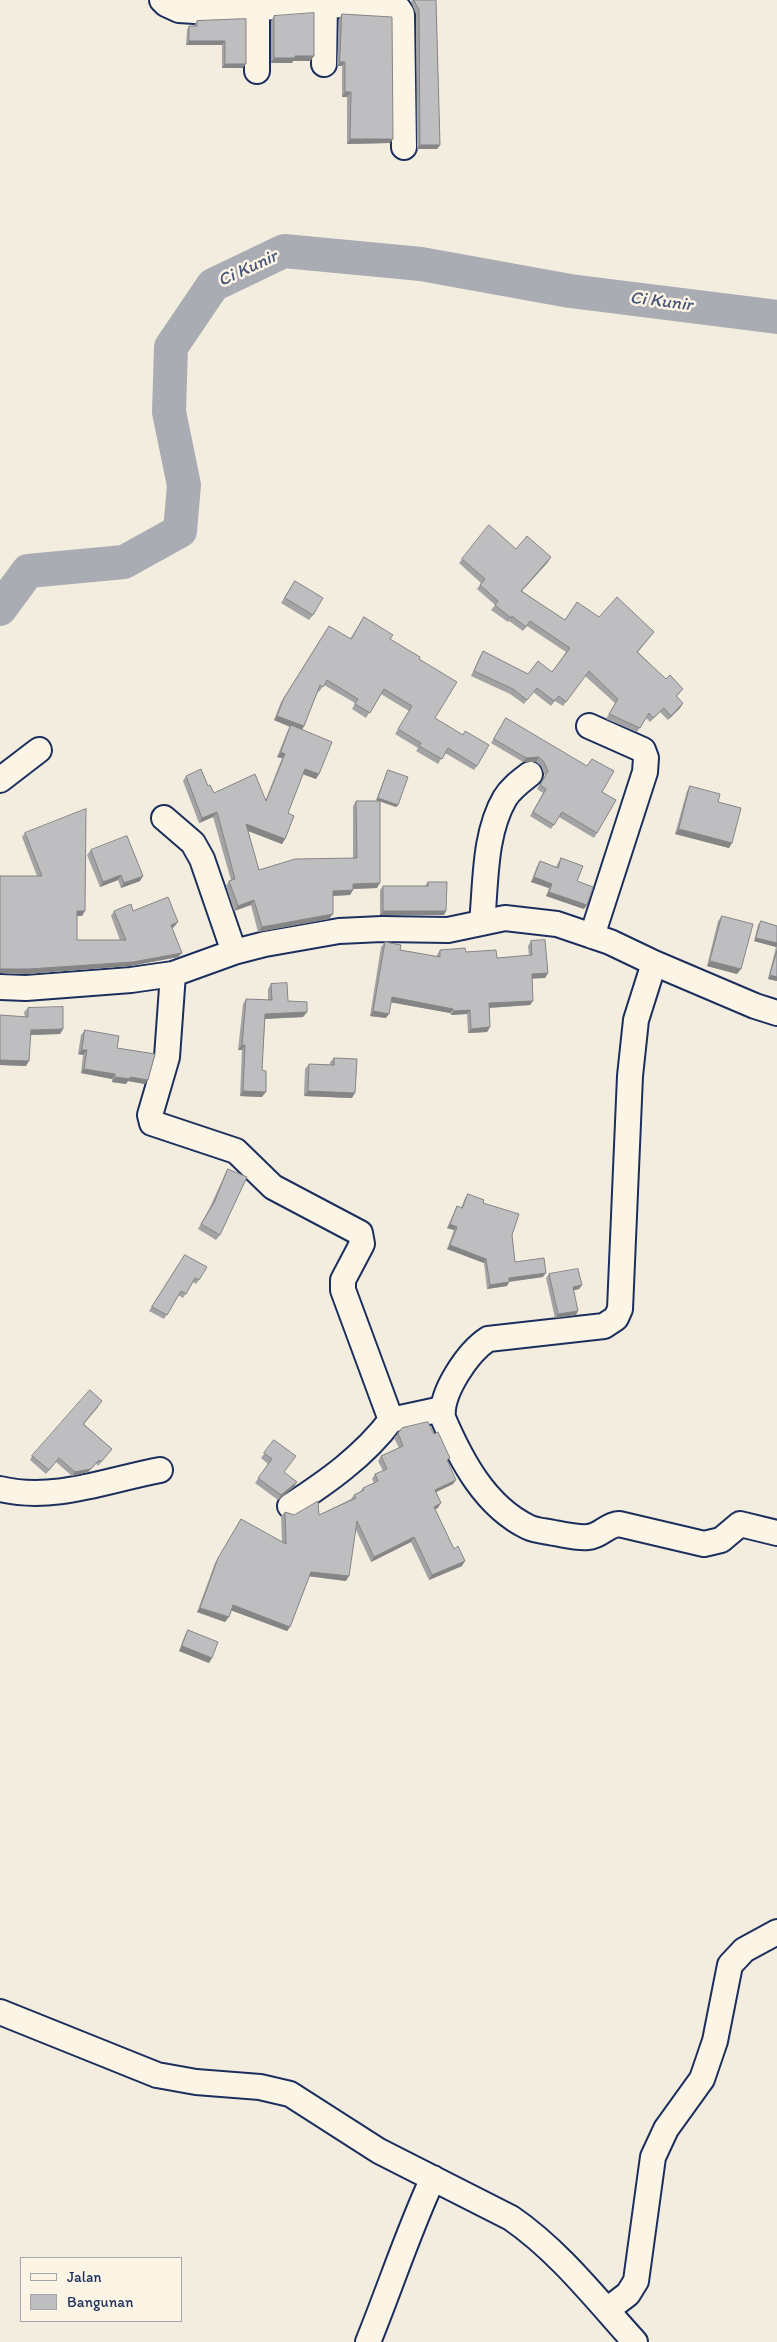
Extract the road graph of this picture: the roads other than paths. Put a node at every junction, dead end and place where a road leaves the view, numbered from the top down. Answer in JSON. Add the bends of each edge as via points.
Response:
{"nodes":[{"id":1,"x":162,"y":0,"type":"edge"},
{"id":2,"x":326,"y":5,"type":"junction"},
{"id":3,"x":257,"y":8,"type":"junction"},
{"id":4,"x":324,"y":64,"type":"dead end"},
{"id":5,"x":257,"y":71,"type":"dead end"},
{"id":6,"x":404,"y":147,"type":"dead end"},
{"id":7,"x":589,"y":726,"type":"dead end"},
{"id":8,"x":38,"y":750,"type":"dead end"},
{"id":9,"x":530,"y":774,"type":"dead end"},
{"id":10,"x":0,"y":780,"type":"edge"},
{"id":11,"x":164,"y":818,"type":"dead end"},
{"id":12,"x":482,"y":922,"type":"junction"},
{"id":13,"x":592,"y":936,"type":"junction"},
{"id":14,"x":234,"y":952,"type":"junction"},
{"id":15,"x":654,"y":963,"type":"junction"},
{"id":16,"x":172,"y":974,"type":"junction"},
{"id":17,"x":0,"y":987,"type":"edge"},
{"id":18,"x":777,"y":1013,"type":"edge"},
{"id":19,"x":442,"y":1409,"type":"junction"},
{"id":20,"x":391,"y":1420,"type":"junction"},
{"id":21,"x":160,"y":1470,"type":"dead end"},
{"id":22,"x":0,"y":1489,"type":"edge"},
{"id":23,"x":290,"y":1506,"type":"dead end"},
{"id":24,"x":777,"y":1533,"type":"edge"},
{"id":25,"x":777,"y":1932,"type":"edge"},
{"id":26,"x":0,"y":2012,"type":"edge"},
{"id":27,"x":432,"y":2178,"type":"junction"},
{"id":28,"x":607,"y":2310,"type":"junction"},
{"id":29,"x":368,"y":2342,"type":"edge"},
{"id":30,"x":635,"y":2342,"type":"edge"}],
"edges":[{"from":1,"to":3,"type":"street","via":[[179,10],[210,12]]},
{"from":2,"to":3,"type":"street"},
{"from":2,"to":4,"type":"street"},
{"from":2,"to":6,"type":"street","via":[[400,10]]},
{"from":3,"to":5,"type":"street"},
{"from":7,"to":13,"type":"street","via":[[643,750],[646,758],[645,772]]},
{"from":8,"to":10,"type":"street"},
{"from":9,"to":12,"type":"street","via":[[506,797],[491,833]]},
{"from":11,"to":14,"type":"street","via":[[194,843]]},
{"from":12,"to":13,"type":"street","via":[[505,918],[557,924]]},
{"from":12,"to":14,"type":"street","via":[[448,930],[339,932]]},
{"from":13,"to":15,"type":"street"},
{"from":14,"to":16,"type":"street"},
{"from":15,"to":18,"type":"street"},
{"from":15,"to":19,"type":"street","via":[[636,1020],[630,1076],[620,1309],[616,1318],[604,1326],[488,1339],[476,1347],[464,1362]]},
{"from":16,"to":17,"type":"street","via":[[26,988]]},
{"from":16,"to":20,"type":"street","via":[[167,1057],[150,1120],[156,1125],[236,1151],[273,1187],[360,1233],[362,1244],[343,1280],[343,1290]]},
{"from":19,"to":20,"type":"street"},
{"from":19,"to":24,"type":"street","via":[[449,1432],[479,1486],[508,1514],[530,1528],[590,1537],[618,1524],[704,1544],[721,1540],[740,1524]]},
{"from":20,"to":23,"type":"street","via":[[360,1454]]},
{"from":21,"to":22,"type":"street","via":[[72,1491],[16,1493]]},
{"from":25,"to":28,"type":"street","via":[[744,1950],[730,1965],[715,2041],[702,2080],[666,2129],[652,2157],[636,2281],[628,2294]]},
{"from":26,"to":27,"type":"street","via":[[158,2075],[196,2082],[260,2087],[290,2094],[379,2151]]},
{"from":27,"to":28,"type":"street","via":[[526,2228]]},
{"from":27,"to":29,"type":"street"},
{"from":28,"to":30,"type":"street"}]}
